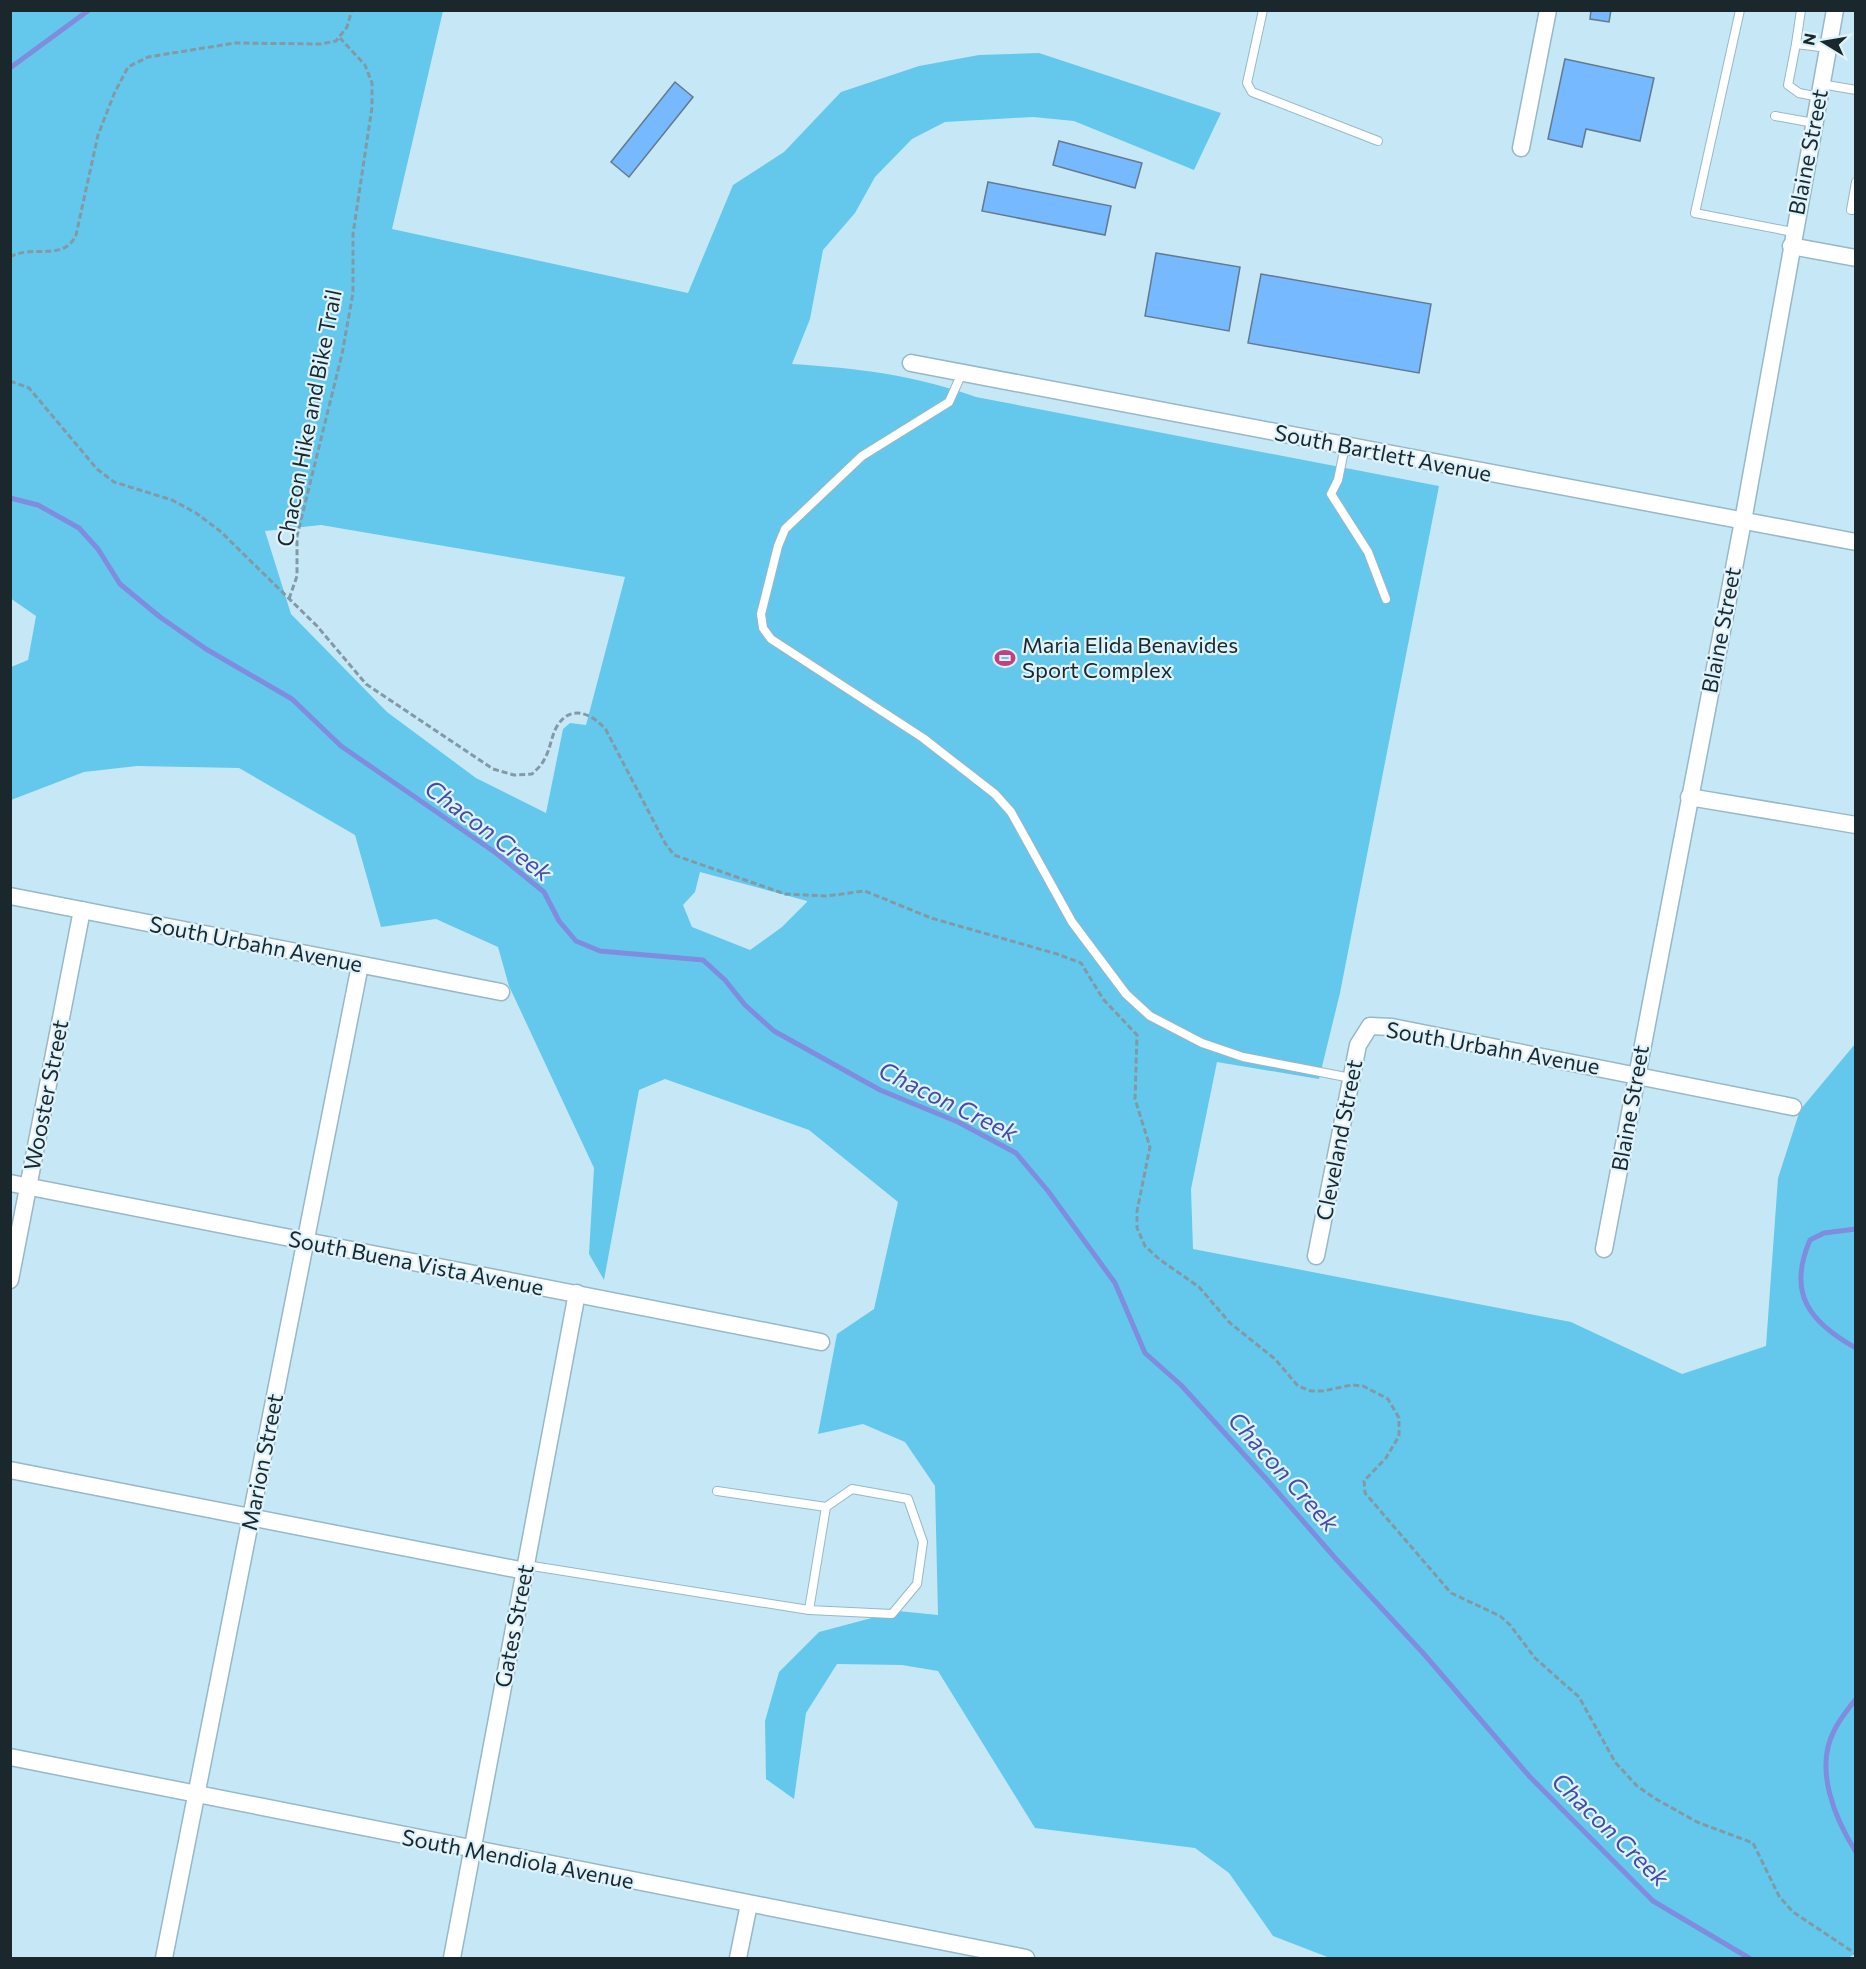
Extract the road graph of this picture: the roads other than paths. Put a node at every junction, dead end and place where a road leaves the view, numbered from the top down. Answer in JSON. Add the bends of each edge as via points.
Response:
{"nodes":[{"id":1,"x":1263,"y":10,"type":"edge"},
{"id":2,"x":1548,"y":10,"type":"edge"},
{"id":3,"x":1740,"y":10,"type":"edge"},
{"id":4,"x":1801,"y":10,"type":"edge"},
{"id":5,"x":1835,"y":10,"type":"edge"},
{"id":6,"x":1796,"y":44,"type":"junction"},
{"id":7,"x":1828,"y":48,"type":"junction"},
{"id":8,"x":1820,"y":90,"type":"junction"},
{"id":9,"x":1856,"y":90,"type":"edge"},
{"id":10,"x":1775,"y":116,"type":"dead end"},
{"id":11,"x":1814,"y":123,"type":"junction"},
{"id":12,"x":1378,"y":141,"type":"dead end"},
{"id":13,"x":1521,"y":147,"type":"dead end"},
{"id":14,"x":1856,"y":182,"type":"edge"},
{"id":15,"x":1856,"y":210,"type":"edge"},
{"id":16,"x":1792,"y":239,"type":"junction"},
{"id":17,"x":1856,"y":258,"type":"edge"},
{"id":18,"x":911,"y":363,"type":"dead end"},
{"id":19,"x":962,"y":373,"type":"junction"},
{"id":20,"x":1345,"y":446,"type":"junction"},
{"id":21,"x":1743,"y":521,"type":"junction"},
{"id":22,"x":1856,"y":542,"type":"edge"},
{"id":23,"x":1386,"y":599,"type":"dead end"},
{"id":24,"x":1689,"y":797,"type":"junction"},
{"id":25,"x":1856,"y":825,"type":"edge"},
{"id":26,"x":10,"y":896,"type":"edge"},
{"id":27,"x":82,"y":909,"type":"junction"},
{"id":28,"x":360,"y":965,"type":"junction"},
{"id":29,"x":501,"y":992,"type":"dead end"},
{"id":30,"x":1370,"y":1026,"type":"joint"},
{"id":31,"x":1635,"y":1074,"type":"junction"},
{"id":32,"x":1352,"y":1078,"type":"junction"},
{"id":33,"x":1793,"y":1107,"type":"dead end"},
{"id":34,"x":10,"y":1183,"type":"edge"},
{"id":35,"x":29,"y":1186,"type":"junction"},
{"id":36,"x":305,"y":1242,"type":"junction"},
{"id":37,"x":1604,"y":1249,"type":"dead end"},
{"id":38,"x":1316,"y":1257,"type":"dead end"},
{"id":39,"x":10,"y":1280,"type":"edge"},
{"id":40,"x":577,"y":1293,"type":"junction"},
{"id":41,"x":821,"y":1342,"type":"dead end"},
{"id":42,"x":10,"y":1470,"type":"edge"},
{"id":43,"x":717,"y":1491,"type":"dead end"},
{"id":44,"x":826,"y":1507,"type":"junction"},
{"id":45,"x":251,"y":1518,"type":"junction"},
{"id":46,"x":525,"y":1568,"type":"junction"},
{"id":47,"x":809,"y":1610,"type":"junction"},
{"id":48,"x":10,"y":1757,"type":"edge"},
{"id":49,"x":196,"y":1794,"type":"junction"},
{"id":50,"x":472,"y":1850,"type":"junction"},
{"id":51,"x":749,"y":1904,"type":"junction"},
{"id":52,"x":1019,"y":1958,"type":"edge"},
{"id":53,"x":164,"y":1959,"type":"edge"},
{"id":54,"x":452,"y":1959,"type":"edge"},
{"id":55,"x":738,"y":1959,"type":"edge"}],
"edges":[{"from":1,"to":12,"type":"lane","via":[[1247,83],[1252,92]]},
{"from":2,"to":13,"type":"street"},
{"from":3,"to":16,"type":"lane","via":[[1722,108],[1695,213]]},
{"from":4,"to":6,"type":"lane"},
{"from":5,"to":7,"type":"street","name":"Blaine Street"},
{"from":6,"to":7,"type":"lane"},
{"from":6,"to":8,"type":"lane","via":[[1788,85],[1799,93]]},
{"from":7,"to":8,"type":"street","name":"Blaine Street"},
{"from":8,"to":9,"type":"lane"},
{"from":8,"to":11,"type":"street","name":"Blaine Street"},
{"from":10,"to":11,"type":"lane"},
{"from":11,"to":16,"type":"street","name":"Blaine Street"},
{"from":14,"to":15,"type":"lane","via":[[1851,210]]},
{"from":16,"to":17,"type":"street"},
{"from":16,"to":21,"type":"street","name":"Blaine Street"},
{"from":18,"to":19,"type":"street","name":"South Bartlett Avenue"},
{"from":19,"to":20,"type":"street","name":"South Bartlett Avenue"},
{"from":19,"to":32,"type":"lane","via":[[949,402],[862,456],[785,529],[761,614],[763,628],[771,639],[922,738],[995,794],[1011,812],[1072,922],[1126,994],[1150,1016],[1202,1043],[1243,1057]]},
{"from":20,"to":21,"type":"street","name":"South Bartlett Avenue"},
{"from":20,"to":23,"type":"lane","via":[[1331,494],[1368,552]]},
{"from":21,"to":22,"type":"street","name":"South Bartlett Avenue"},
{"from":21,"to":24,"type":"street","name":"Blaine Street"},
{"from":24,"to":25,"type":"street"},
{"from":24,"to":31,"type":"street","name":"Blaine Street"},
{"from":26,"to":27,"type":"street","name":"South Urbahn Avenue"},
{"from":27,"to":28,"type":"street","name":"South Urbahn Avenue"},
{"from":27,"to":35,"type":"street","name":"Wooster Street"},
{"from":28,"to":29,"type":"street","name":"South Urbahn Avenue"},
{"from":28,"to":36,"type":"street","name":"Marion Street"},
{"from":30,"to":31,"type":"street","name":"South Urbahn Avenue"},
{"from":30,"to":32,"type":"street","name":"Cleveland Street","via":[[1358,1045]]},
{"from":31,"to":33,"type":"street","name":"South Urbahn Avenue"},
{"from":31,"to":37,"type":"street","name":"Blaine Street"},
{"from":32,"to":38,"type":"street","name":"Cleveland Street"},
{"from":34,"to":35,"type":"street","name":"South Buena Vista Avenue"},
{"from":35,"to":36,"type":"street","name":"South Buena Vista Avenue"},
{"from":35,"to":39,"type":"street","name":"Wooster Street"},
{"from":36,"to":40,"type":"street","name":"South Buena Vista Avenue"},
{"from":36,"to":45,"type":"street","name":"Marion Street"},
{"from":40,"to":41,"type":"street","name":"South Buena Vista Avenue"},
{"from":40,"to":46,"type":"street","name":"Gates Street"},
{"from":42,"to":45,"type":"street"},
{"from":43,"to":44,"type":"lane"},
{"from":44,"to":47,"type":"lane"},
{"from":44,"to":47,"type":"lane","via":[[852,1489],[908,1499],[923,1542],[916,1584],[892,1614]]},
{"from":45,"to":46,"type":"street"},
{"from":45,"to":49,"type":"street","name":"Marion Street"},
{"from":46,"to":47,"type":"lane"},
{"from":46,"to":50,"type":"street","name":"Gates Street"},
{"from":48,"to":49,"type":"street","name":"South Mendiola Avenue"},
{"from":49,"to":50,"type":"street","name":"South Mendiola Avenue"},
{"from":49,"to":53,"type":"street","name":"Marion Street"},
{"from":50,"to":51,"type":"street","name":"South Mendiola Avenue"},
{"from":50,"to":54,"type":"street","name":"Gates Street"},
{"from":51,"to":52,"type":"street","name":"South Mendiola Avenue"},
{"from":51,"to":55,"type":"street"}]}
